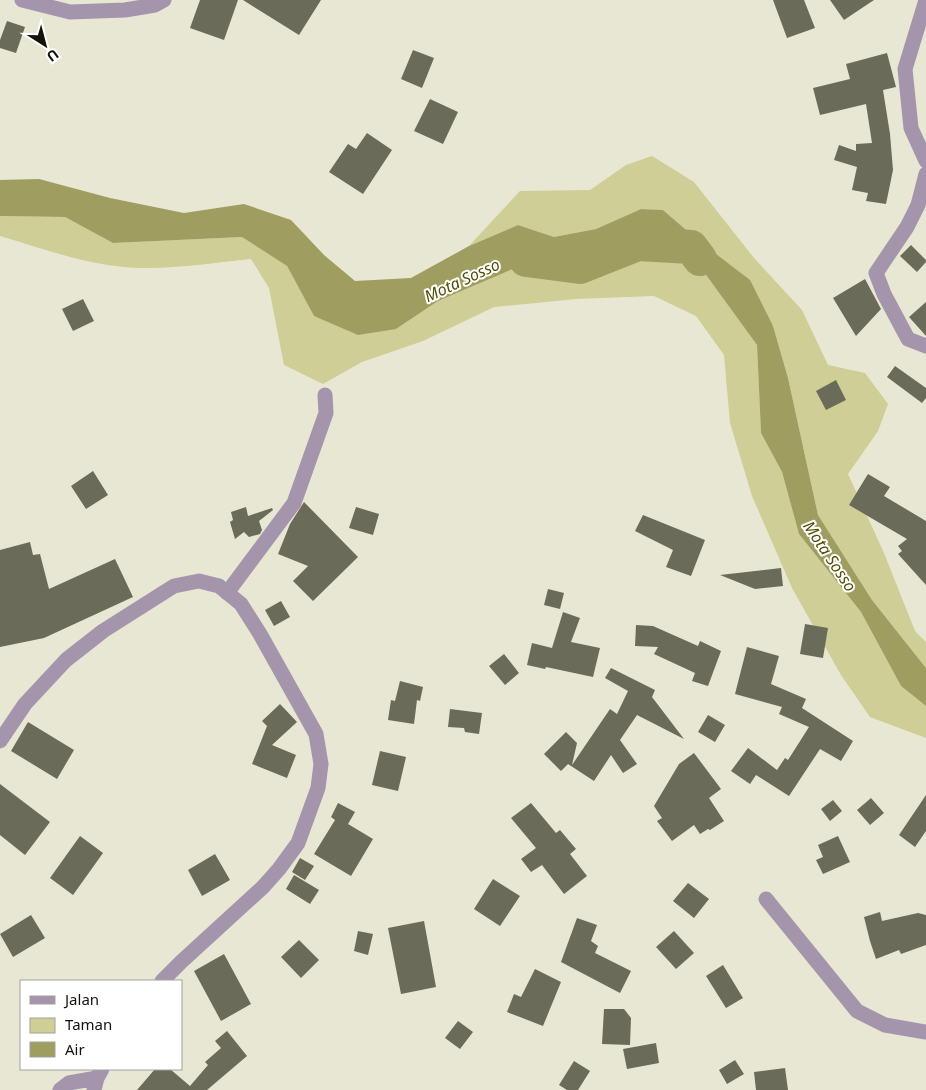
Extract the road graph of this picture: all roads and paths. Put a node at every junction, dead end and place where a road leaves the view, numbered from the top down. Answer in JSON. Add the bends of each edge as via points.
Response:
{"nodes":[{"id":1,"x":22,"y":0,"type":"edge"},
{"id":2,"x":164,"y":0,"type":"edge"},
{"id":3,"x":926,"y":0,"type":"edge"},
{"id":4,"x":926,"y":161,"type":"edge"},
{"id":5,"x":926,"y":174,"type":"edge"},
{"id":6,"x":926,"y":346,"type":"edge"},
{"id":7,"x":325,"y":395,"type":"dead end"},
{"id":8,"x":227,"y":593,"type":"junction"},
{"id":9,"x":0,"y":741,"type":"edge"},
{"id":10,"x":766,"y":899,"type":"dead end"},
{"id":11,"x":163,"y":980,"type":"edge"},
{"id":12,"x":926,"y":1032,"type":"edge"},
{"id":13,"x":98,"y":1079,"type":"edge"},
{"id":14,"x":60,"y":1090,"type":"edge"}],
"edges":[{"from":1,"to":2,"type":"street","via":[[70,12],[125,10],[155,5]]},
{"from":3,"to":4,"type":"street","via":[[905,69],[911,128]]},
{"from":5,"to":6,"type":"street","via":[[918,205],[907,227],[876,273],[908,339]]},
{"from":7,"to":8,"type":"street","via":[[326,412],[294,503]]},
{"from":8,"to":9,"type":"street","via":[[219,586],[199,581],[174,586],[103,630],[66,660],[25,704]]},
{"from":8,"to":11,"type":"street","via":[[242,604],[316,734],[321,764],[318,788],[298,843],[279,869]]},
{"from":10,"to":12,"type":"street","via":[[857,1011],[885,1025]]},
{"from":13,"to":14,"type":"street","via":[[69,1083]]}]}
